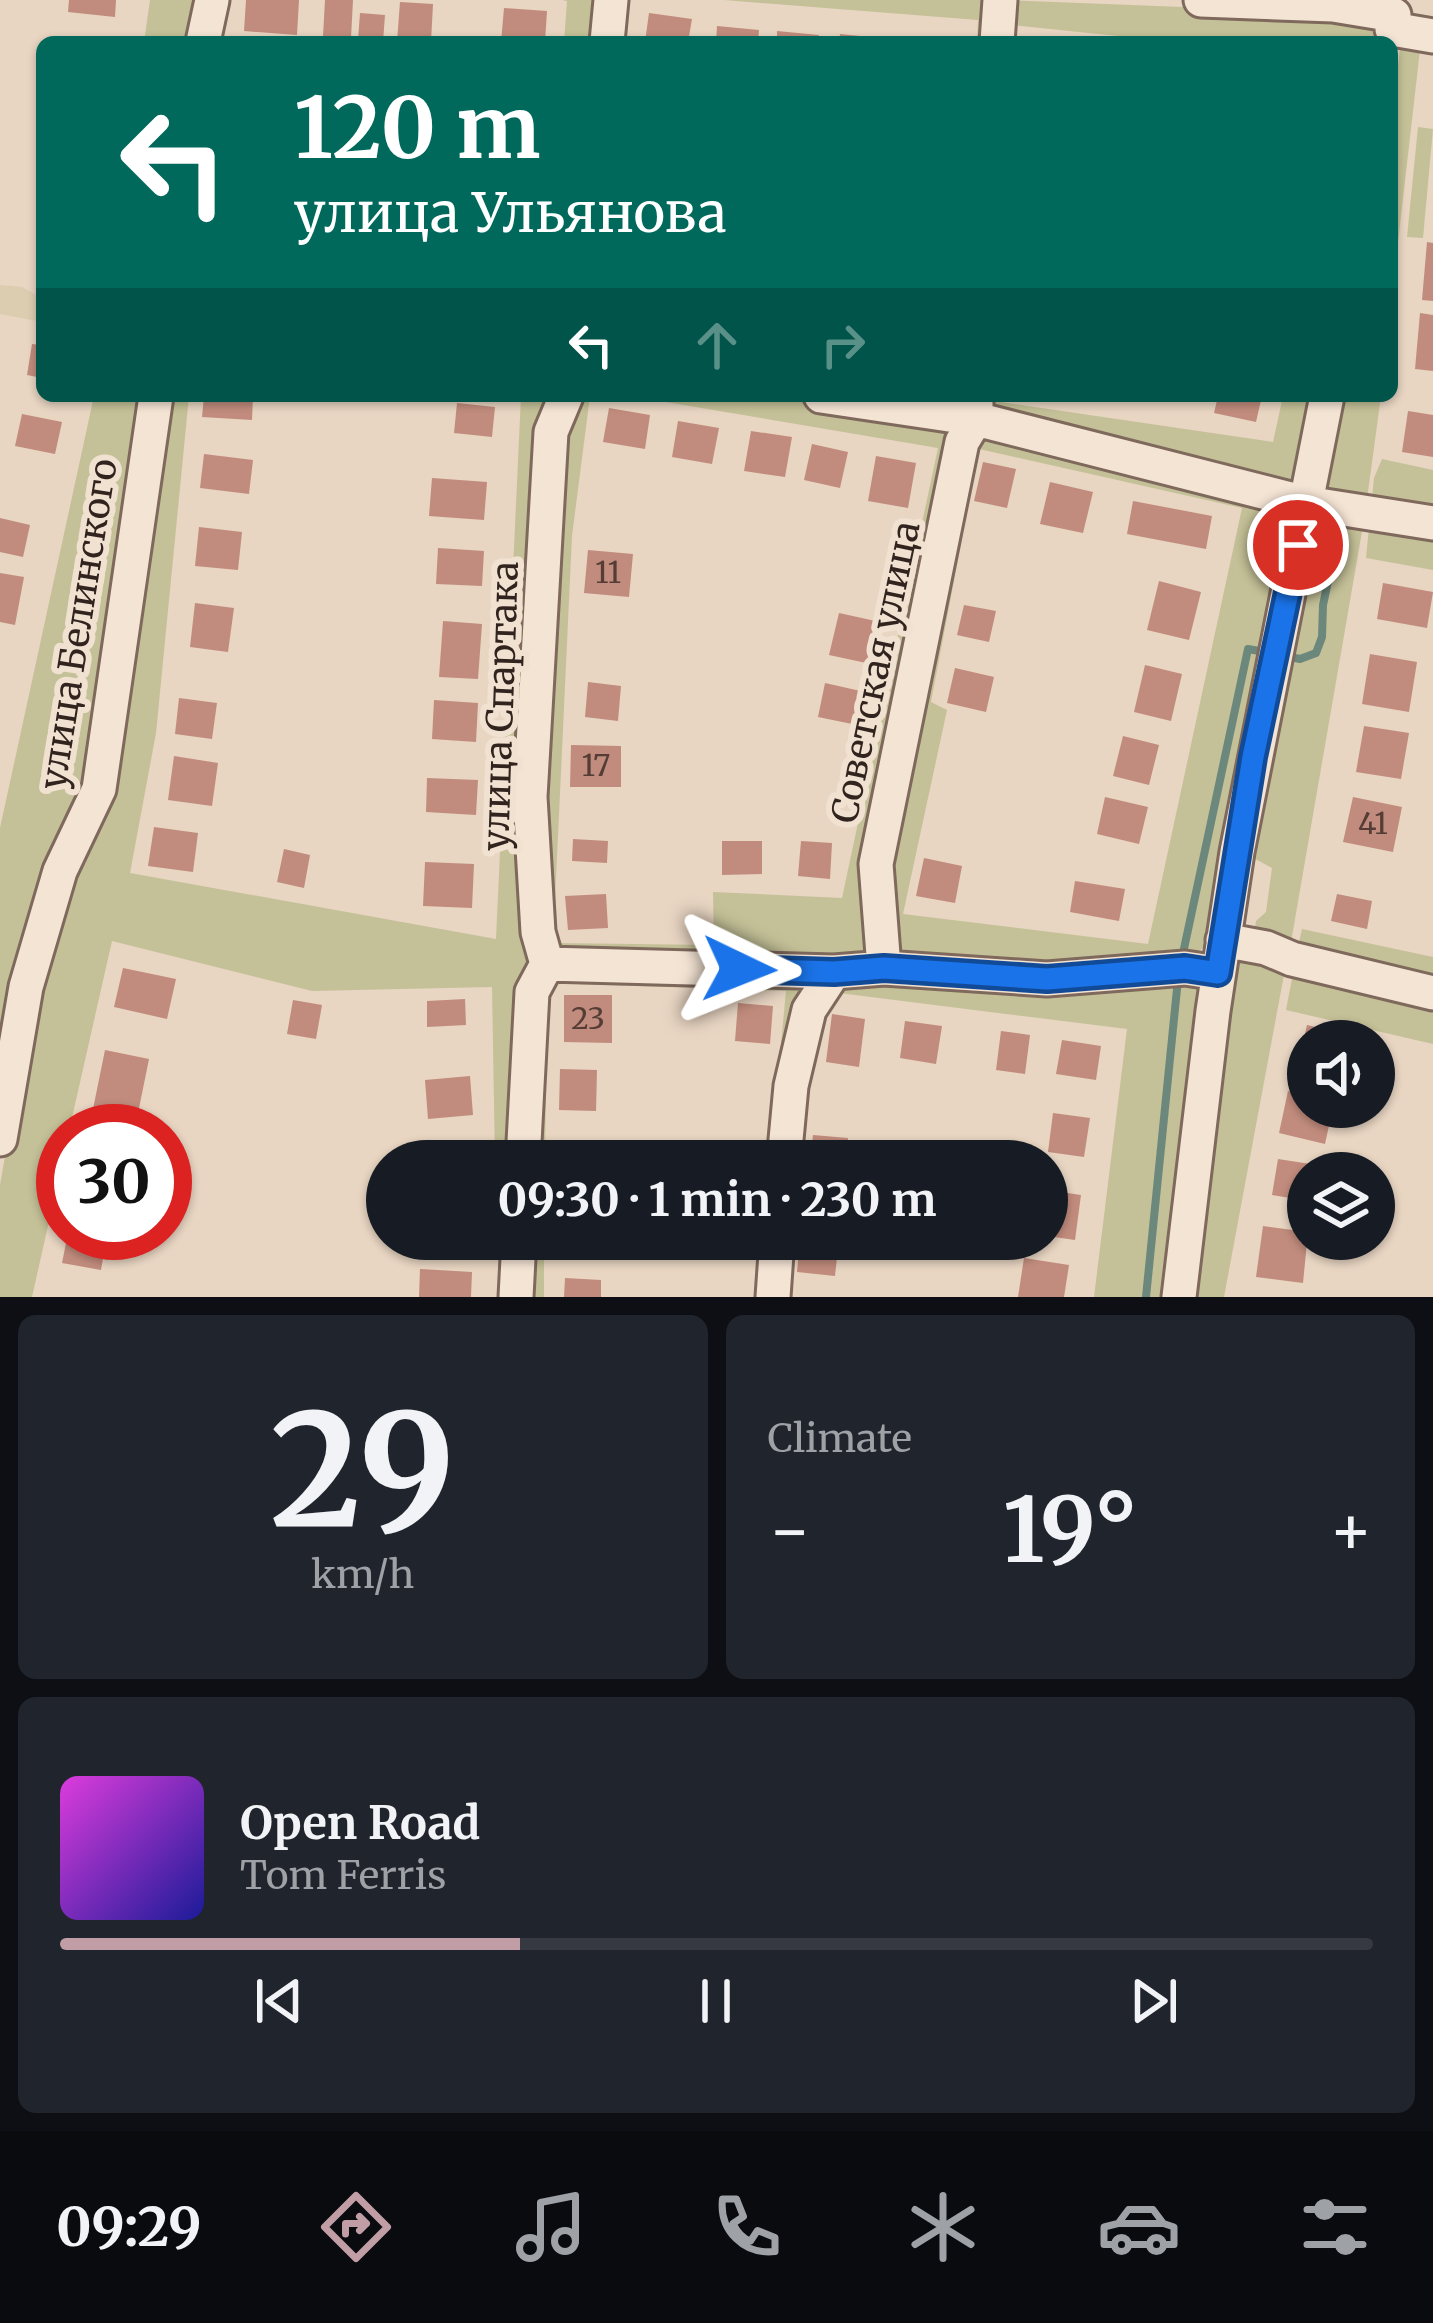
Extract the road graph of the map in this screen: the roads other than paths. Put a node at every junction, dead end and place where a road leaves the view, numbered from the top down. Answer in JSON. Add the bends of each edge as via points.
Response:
{"nodes":[{"id":1,"x":212,"y":0,"type":"edge"},
{"id":2,"x":611,"y":0,"type":"edge"},
{"id":3,"x":1000,"y":0,"type":"edge"},
{"id":4,"x":1201,"y":0,"type":"edge"},
{"id":5,"x":1393,"y":22,"type":"edge"},
{"id":6,"x":204,"y":36,"type":"edge"},
{"id":7,"x":608,"y":36,"type":"edge"},
{"id":8,"x":997,"y":36,"type":"edge"},
{"id":9,"x":1433,"y":36,"type":"edge"},
{"id":10,"x":155,"y":402,"type":"edge"},
{"id":11,"x":564,"y":402,"type":"edge"},
{"id":12,"x":898,"y":402,"type":"edge"},
{"id":13,"x":1326,"y":402,"type":"edge"},
{"id":14,"x":976,"y":408,"type":"edge"},
{"id":15,"x":1306,"y":503,"type":"junction"},
{"id":16,"x":1433,"y":523,"type":"edge"},
{"id":17,"x":1221,"y":957,"type":"junction"},
{"id":18,"x":548,"y":964,"type":"junction"},
{"id":19,"x":884,"y":968,"type":"junction"},
{"id":20,"x":834,"y":972,"type":"junction"},
{"id":21,"x":1433,"y":993,"type":"edge"},
{"id":22,"x":0,"y":1139,"type":"edge"},
{"id":23,"x":524,"y":1140,"type":"edge"},
{"id":24,"x":786,"y":1140,"type":"edge"},
{"id":25,"x":518,"y":1260,"type":"edge"},
{"id":26,"x":776,"y":1260,"type":"edge"},
{"id":27,"x":516,"y":1297,"type":"edge"},
{"id":28,"x":772,"y":1297,"type":"edge"},
{"id":29,"x":1179,"y":1297,"type":"edge"}],
"edges":[{"from":1,"to":6,"type":"street"},
{"from":2,"to":7,"type":"street"},
{"from":3,"to":8,"type":"street"},
{"from":4,"to":5,"type":"street","via":[[1333,5]]},
{"from":5,"to":9,"type":"street"},
{"from":10,"to":22,"type":"street","name":"улица Белинского","via":[[99,789],[60,871],[26,987]]},
{"from":11,"to":18,"type":"street","name":"улица Спартака","via":[[551,432],[530,797],[538,932]]},
{"from":12,"to":14,"type":"street"},
{"from":13,"to":15,"type":"street"},
{"from":14,"to":15,"type":"street"},
{"from":14,"to":19,"type":"street","name":"Советская улица","via":[[962,442],[876,864]]},
{"from":15,"to":16,"type":"street"},
{"from":15,"to":17,"type":"street"},
{"from":17,"to":19,"type":"street","via":[[1185,968],[1047,979]]},
{"from":17,"to":21,"type":"street","via":[[1266,948]]},
{"from":17,"to":29,"type":"street"},
{"from":18,"to":20,"type":"street"},
{"from":18,"to":23,"type":"street","name":"улица Спартака","via":[[532,992]]},
{"from":19,"to":20,"type":"street"},
{"from":20,"to":24,"type":"street","via":[[809,1010]]},
{"from":25,"to":27,"type":"street"},
{"from":26,"to":28,"type":"street"}]}
